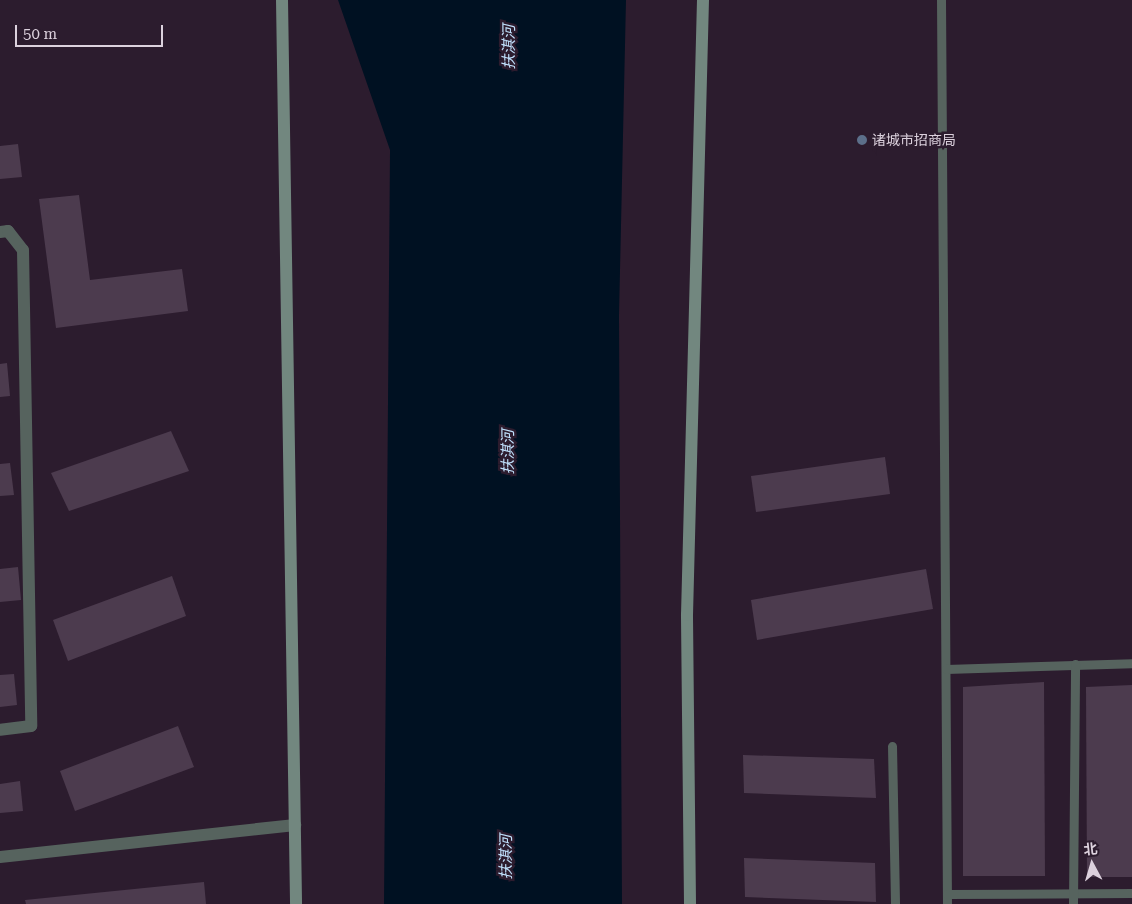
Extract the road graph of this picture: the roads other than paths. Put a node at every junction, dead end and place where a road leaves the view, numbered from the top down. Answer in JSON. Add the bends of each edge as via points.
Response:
{"nodes":[{"id":1,"x":282,"y":0,"type":"edge"},
{"id":2,"x":703,"y":0,"type":"edge"},
{"id":3,"x":941,"y":0,"type":"edge"},
{"id":4,"x":0,"y":232,"type":"edge"},
{"id":5,"x":1132,"y":663,"type":"edge"},
{"id":6,"x":1075,"y":664,"type":"junction"},
{"id":7,"x":946,"y":669,"type":"junction"},
{"id":8,"x":0,"y":730,"type":"edge"},
{"id":9,"x":892,"y":746,"type":"dead end"},
{"id":10,"x":295,"y":825,"type":"junction"},
{"id":11,"x":0,"y":857,"type":"edge"},
{"id":12,"x":1132,"y":893,"type":"edge"},
{"id":13,"x":947,"y":894,"type":"junction"},
{"id":14,"x":1073,"y":900,"type":"edge"},
{"id":15,"x":296,"y":904,"type":"edge"},
{"id":16,"x":690,"y":904,"type":"edge"},
{"id":17,"x":895,"y":904,"type":"edge"},
{"id":18,"x":947,"y":904,"type":"edge"}],
"edges":[{"from":1,"to":10,"type":"street"},
{"from":2,"to":16,"type":"street","via":[[687,615]]},
{"from":3,"to":7,"type":"lane"},
{"from":4,"to":8,"type":"street","via":[[8,231],[22,250],[31,726]]},
{"from":5,"to":6,"type":"lane"},
{"from":6,"to":7,"type":"lane"},
{"from":6,"to":14,"type":"lane"},
{"from":7,"to":13,"type":"lane"},
{"from":9,"to":17,"type":"lane"},
{"from":10,"to":11,"type":"street"},
{"from":10,"to":15,"type":"street"},
{"from":12,"to":14,"type":"lane"},
{"from":13,"to":14,"type":"lane"},
{"from":13,"to":18,"type":"lane"}]}
